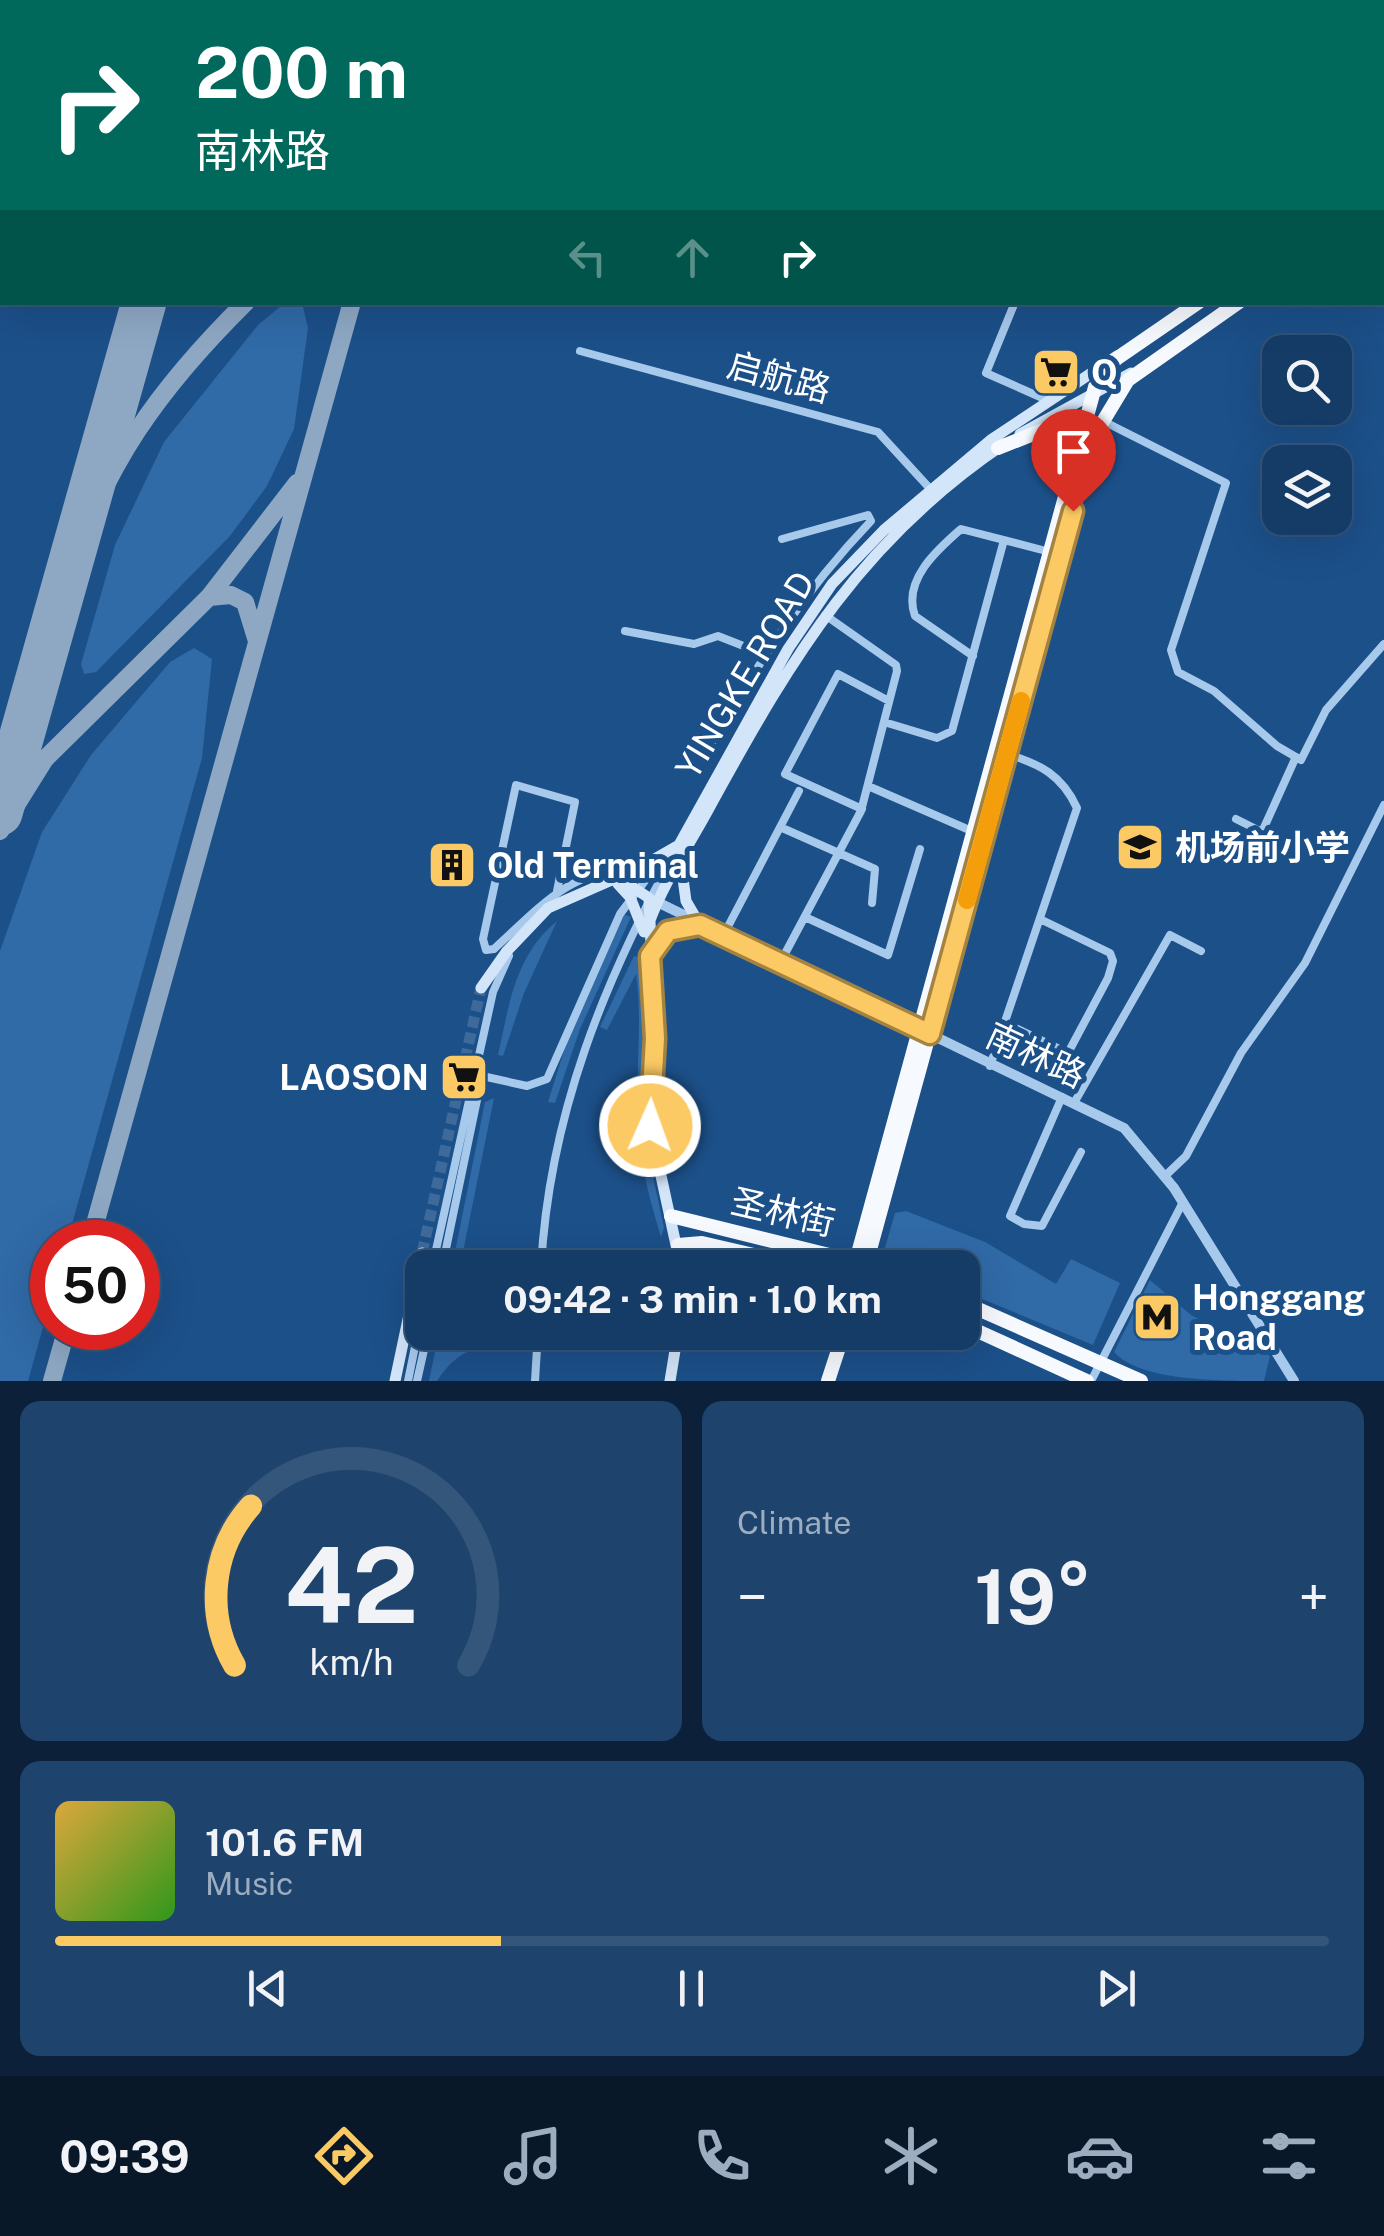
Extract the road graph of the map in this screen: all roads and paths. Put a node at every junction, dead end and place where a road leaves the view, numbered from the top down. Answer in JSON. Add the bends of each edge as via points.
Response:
{"nodes":[{"id":1,"x":1014,"y":305,"type":"edge"},
{"id":2,"x":1195,"y":305,"type":"edge"},
{"id":3,"x":1235,"y":305,"type":"edge"},
{"id":4,"x":1130,"y":349,"type":"junction"},
{"id":5,"x":580,"y":351,"type":"dead end"},
{"id":6,"x":1148,"y":364,"type":"junction"},
{"id":7,"x":1094,"y":394,"type":"junction"},
{"id":8,"x":1048,"y":400,"type":"junction"},
{"id":9,"x":1102,"y":420,"type":"junction"},
{"id":10,"x":1080,"y":442,"type":"junction"},
{"id":11,"x":998,"y":448,"type":"junction"},
{"id":12,"x":934,"y":492,"type":"junction"},
{"id":13,"x":782,"y":539,"type":"dead end"},
{"id":14,"x":1004,"y":540,"type":"junction"},
{"id":15,"x":1050,"y":552,"type":"junction"},
{"id":16,"x":815,"y":580,"type":"junction"},
{"id":17,"x":830,"y":592,"type":"junction"},
{"id":18,"x":824,"y":615,"type":"junction"},
{"id":19,"x":625,"y":631,"type":"dead end"},
{"id":20,"x":1384,"y":644,"type":"edge"},
{"id":21,"x":764,"y":654,"type":"junction"},
{"id":22,"x":973,"y":656,"type":"junction"},
{"id":23,"x":890,"y":701,"type":"junction"},
{"id":24,"x":884,"y":722,"type":"junction"},
{"id":25,"x":706,"y":754,"type":"dead end"},
{"id":26,"x":1007,"y":754,"type":"junction"},
{"id":27,"x":1295,"y":759,"type":"junction"},
{"id":28,"x":868,"y":786,"type":"junction"},
{"id":29,"x":799,"y":791,"type":"dead end"},
{"id":30,"x":1384,"y":804,"type":"edge"},
{"id":31,"x":862,"y":808,"type":"junction"},
{"id":32,"x":1236,"y":818,"type":"dead end"},
{"id":33,"x":780,"y":827,"type":"junction"},
{"id":34,"x":974,"y":832,"type":"junction"},
{"id":35,"x":679,"y":845,"type":"junction"},
{"id":36,"x":920,"y":849,"type":"dead end"},
{"id":37,"x":841,"y":852,"type":"junction"},
{"id":38,"x":664,"y":856,"type":"junction"},
{"id":39,"x":681,"y":860,"type":"junction"},
{"id":40,"x":639,"y":868,"type":"junction"},
{"id":41,"x":616,"y":879,"type":"junction"},
{"id":42,"x":557,"y":891,"type":"junction"},
{"id":43,"x":633,"y":893,"type":"junction"},
{"id":44,"x":654,"y":900,"type":"junction"},
{"id":45,"x":872,"y":903,"type":"dead end"},
{"id":46,"x":805,"y":917,"type":"junction"},
{"id":47,"x":1042,"y":920,"type":"junction"},
{"id":48,"x":645,"y":921,"type":"junction"},
{"id":49,"x":700,"y":925,"type":"junction"},
{"id":50,"x":521,"y":935,"type":"junction"},
{"id":51,"x":723,"y":936,"type":"junction"},
{"id":52,"x":1201,"y":951,"type":"dead end"},
{"id":53,"x":650,"y":956,"type":"junction"},
{"id":54,"x":780,"y":963,"type":"junction"},
{"id":55,"x":480,"y":988,"type":"tunnel mouth"},
{"id":56,"x":1007,"y":1024,"type":"junction"},
{"id":57,"x":925,"y":1032,"type":"junction"},
{"id":58,"x":990,"y":1066,"type":"junction"},
{"id":59,"x":1062,"y":1098,"type":"junction"},
{"id":60,"x":1074,"y":1104,"type":"junction"},
{"id":61,"x":1081,"y":1152,"type":"dead end"},
{"id":62,"x":1165,"y":1176,"type":"junction"},
{"id":63,"x":1183,"y":1202,"type":"junction"},
{"id":64,"x":671,"y":1216,"type":"junction"},
{"id":65,"x":678,"y":1245,"type":"junction"},
{"id":66,"x":436,"y":1250,"type":"edge"},
{"id":67,"x":446,"y":1250,"type":"edge"},
{"id":68,"x":544,"y":1250,"type":"edge"},
{"id":69,"x":679,"y":1250,"type":"edge"},
{"id":70,"x":729,"y":1250,"type":"edge"},
{"id":71,"x":805,"y":1250,"type":"edge"},
{"id":72,"x":868,"y":1250,"type":"edge"},
{"id":73,"x":980,"y":1310,"type":"edge"},
{"id":74,"x":980,"y":1332,"type":"edge"},
{"id":75,"x":405,"y":1334,"type":"edge"},
{"id":76,"x":414,"y":1350,"type":"edge"},
{"id":77,"x":424,"y":1350,"type":"edge"},
{"id":78,"x":537,"y":1350,"type":"edge"},
{"id":79,"x":675,"y":1350,"type":"edge"},
{"id":80,"x":828,"y":1350,"type":"edge"},
{"id":81,"x":838,"y":1350,"type":"edge"},
{"id":82,"x":1099,"y":1362,"type":"junction"},
{"id":83,"x":395,"y":1381,"type":"edge"},
{"id":84,"x":408,"y":1381,"type":"edge"},
{"id":85,"x":417,"y":1381,"type":"edge"},
{"id":86,"x":535,"y":1381,"type":"edge"},
{"id":87,"x":670,"y":1381,"type":"edge"},
{"id":88,"x":819,"y":1381,"type":"edge"},
{"id":89,"x":828,"y":1381,"type":"edge"},
{"id":90,"x":1089,"y":1381,"type":"edge"},
{"id":91,"x":1142,"y":1381,"type":"edge"},
{"id":92,"x":1294,"y":1381,"type":"edge"}],
"edges":[{"from":1,"to":8,"type":"street","via":[[986,373]]},
{"from":2,"to":4,"type":"highway","name":"YINGKE ROAD"},
{"from":3,"to":6,"type":"highway","name":"YINGKE ROAD"},
{"from":4,"to":7,"type":"highway","via":[[1107,368]]},
{"from":4,"to":8,"type":"main road","name":"YINGKE ROAD"},
{"from":5,"to":12,"type":"street","name":"启航路","via":[[878,432]]},
{"from":6,"to":7,"type":"main road","name":"YINGKE ROAD"},
{"from":6,"to":9,"type":"highway","via":[[1128,380]]},
{"from":7,"to":10,"type":"highway"},
{"from":7,"to":11,"type":"main road","name":"YINGKE ROAD"},
{"from":8,"to":12,"type":"main road","name":"YINGKE ROAD"},
{"from":9,"to":26,"type":"highway"},
{"from":9,"to":27,"type":"street","via":[[1226,482],[1170,659],[1178,672],[1214,690]]},
{"from":10,"to":11,"type":"highway","via":[[1076,429],[1061,423]]},
{"from":10,"to":15,"type":"highway"},
{"from":11,"to":12,"type":"main road","name":"YINGKE ROAD"},
{"from":12,"to":17,"type":"main road","name":"YINGKE ROAD","via":[[857,558]]},
{"from":12,"to":18,"type":"main road","name":"YINGKE ROAD"},
{"from":13,"to":16,"type":"street","via":[[868,516],[871,521]]},
{"from":14,"to":15,"type":"street"},
{"from":14,"to":22,"type":"street"},
{"from":14,"to":22,"type":"street","via":[[961,529],[924,561],[915,616]]},
{"from":15,"to":34,"type":"highway"},
{"from":16,"to":17,"type":"street"},
{"from":16,"to":21,"type":"street"},
{"from":17,"to":35,"type":"main road","name":"YINGKE ROAD","via":[[774,670]]},
{"from":18,"to":23,"type":"street","via":[[896,666]]},
{"from":18,"to":39,"type":"main road","name":"YINGKE ROAD","via":[[772,694]]},
{"from":19,"to":21,"type":"street","via":[[694,644],[718,636]]},
{"from":20,"to":27,"type":"street","via":[[1326,710]]},
{"from":21,"to":25,"type":"street"},
{"from":22,"to":24,"type":"street","via":[[947,736]]},
{"from":23,"to":24,"type":"street"},
{"from":23,"to":31,"type":"street","via":[[838,674],[785,774]]},
{"from":24,"to":28,"type":"street"},
{"from":26,"to":47,"type":"street","via":[[1043,765],[1078,808]]},
{"from":26,"to":57,"type":"highway"},
{"from":27,"to":32,"type":"street","via":[[1262,832]]},
{"from":28,"to":31,"type":"street"},
{"from":28,"to":34,"type":"street"},
{"from":29,"to":33,"type":"street"},
{"from":30,"to":62,"type":"street","via":[[1305,963],[1241,1053],[1186,1156]]},
{"from":31,"to":37,"type":"street"},
{"from":33,"to":37,"type":"street"},
{"from":33,"to":51,"type":"street"},
{"from":34,"to":57,"type":"highway"},
{"from":35,"to":38,"type":"main road","name":"YINGKE ROAD"},
{"from":35,"to":44,"type":"street"},
{"from":36,"to":46,"type":"street","via":[[888,956]]},
{"from":37,"to":45,"type":"street","via":[[875,869]]},
{"from":37,"to":46,"type":"street"},
{"from":38,"to":40,"type":"main road","name":"YINGKE ROAD"},
{"from":38,"to":43,"type":"street"},
{"from":39,"to":44,"type":"main road","name":"YINGKE ROAD"},
{"from":39,"to":49,"type":"main road","via":[[686,901]]},
{"from":40,"to":41,"type":"main road","name":"YINGKE ROAD"},
{"from":40,"to":42,"type":"street","name":"YINGKE ROAD","via":[[609,870]]},
{"from":41,"to":43,"type":"main road"},
{"from":41,"to":50,"type":"main road","name":"YINGKE ROAD","via":[[548,908]]},
{"from":42,"to":42,"type":"street","name":"YINGKE ROAD","via":[[494,948],[483,947],[516,785],[574,802]]},
{"from":43,"to":44,"type":"main road"},
{"from":43,"to":48,"type":"main road"},
{"from":43,"to":67,"type":"street","via":[[587,979],[547,1079],[527,1086],[482,1076]]},
{"from":44,"to":48,"type":"main road"},
{"from":44,"to":49,"type":"street","name":"南林路"},
{"from":46,"to":54,"type":"street"},
{"from":47,"to":56,"type":"street"},
{"from":47,"to":56,"type":"street","via":[[1110,953],[1112,970],[1068,1053]]},
{"from":48,"to":53,"type":"main road"},
{"from":48,"to":68,"type":"street","via":[[599,1006],[565,1106]]},
{"from":49,"to":51,"type":"street","name":"南林路"},
{"from":49,"to":53,"type":"main road","via":[[668,931]]},
{"from":50,"to":55,"type":"main road"},
{"from":50,"to":66,"type":"street","via":[[493,992]]},
{"from":51,"to":54,"type":"street","name":"南林路"},
{"from":52,"to":60,"type":"street","via":[[1170,935]]},
{"from":53,"to":64,"type":"main road","via":[[650,1126]]},
{"from":54,"to":57,"type":"street","name":"南林路"},
{"from":56,"to":58,"type":"street"},
{"from":57,"to":58,"type":"street","name":"南林路"},
{"from":57,"to":72,"type":"highway"},
{"from":58,"to":59,"type":"street","name":"南林路"},
{"from":59,"to":60,"type":"street","name":"南林路"},
{"from":59,"to":61,"type":"street","via":[[1010,1216],[1042,1226]]},
{"from":60,"to":62,"type":"street","name":"南林路","via":[[1124,1128]]},
{"from":62,"to":63,"type":"street","name":"南林路"},
{"from":63,"to":82,"type":"street"},
{"from":63,"to":92,"type":"street","name":"南林路"},
{"from":64,"to":65,"type":"main road"},
{"from":64,"to":71,"type":"highway","name":"圣林街"},
{"from":65,"to":69,"type":"main road"},
{"from":65,"to":70,"type":"highway","name":"圣林街"},
{"from":73,"to":82,"type":"highway"},
{"from":74,"to":90,"type":"highway"},
{"from":75,"to":83,"type":"main road"},
{"from":76,"to":84,"type":"street"},
{"from":77,"to":85,"type":"street"},
{"from":78,"to":86,"type":"street"},
{"from":79,"to":87,"type":"main road"},
{"from":80,"to":88,"type":"highway"},
{"from":81,"to":89,"type":"highway"},
{"from":82,"to":90,"type":"street"},
{"from":82,"to":91,"type":"highway"}]}
